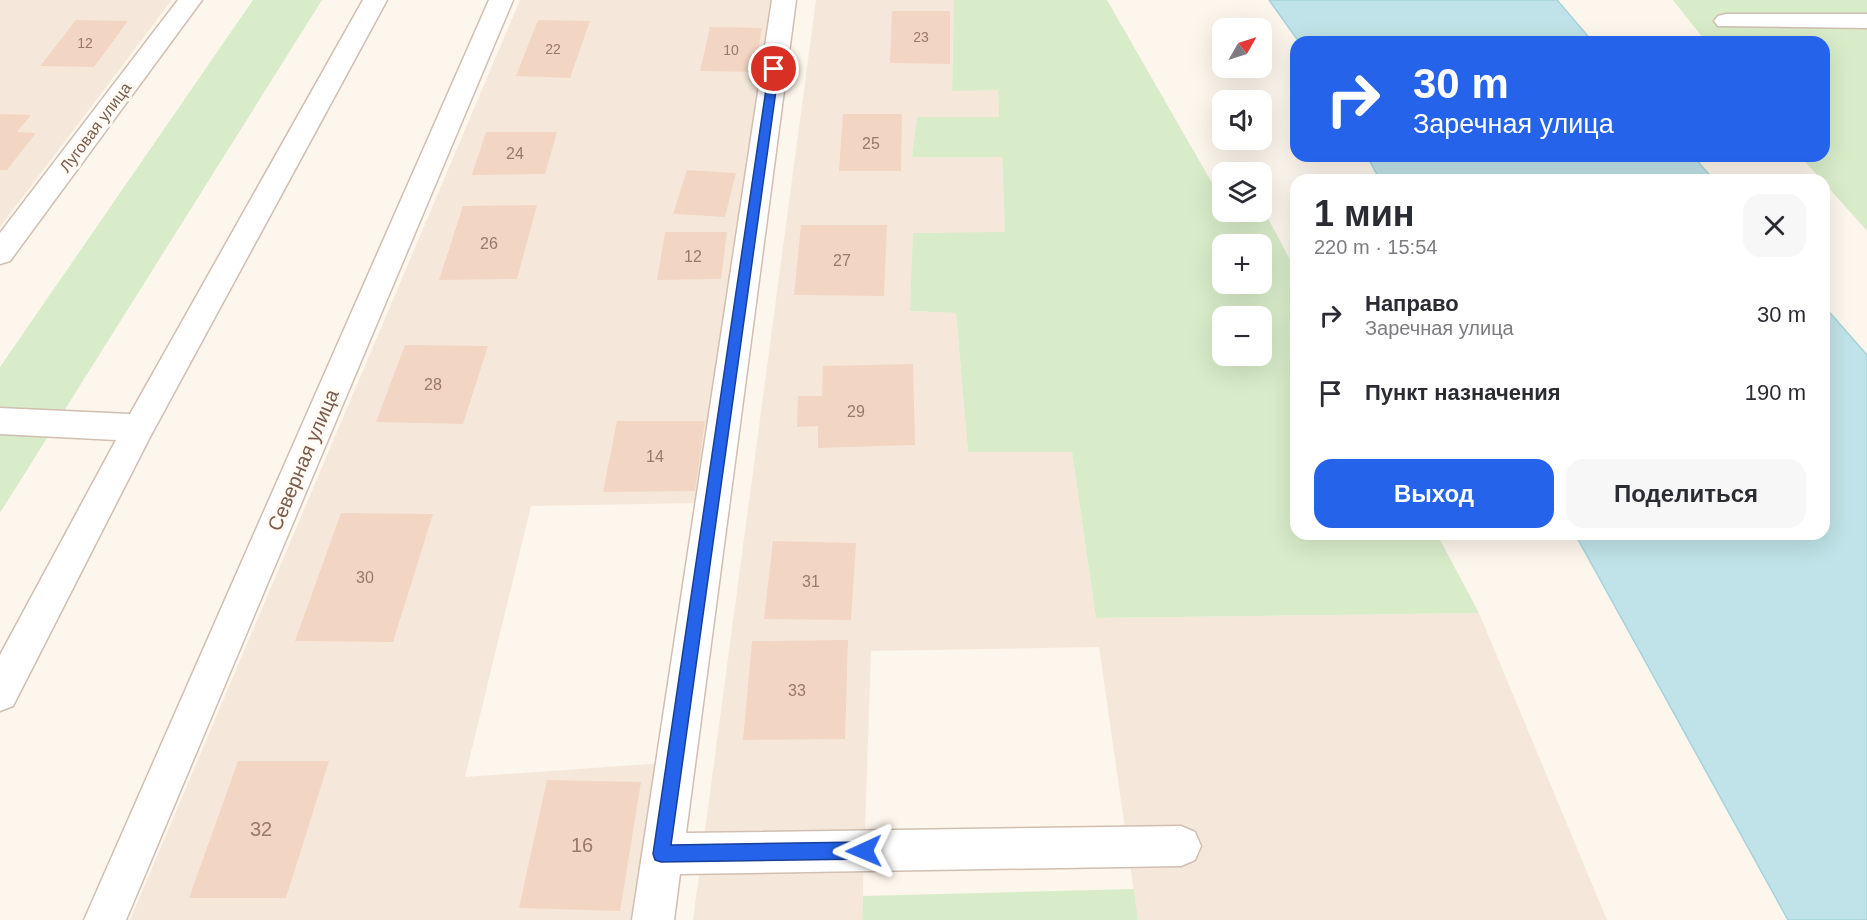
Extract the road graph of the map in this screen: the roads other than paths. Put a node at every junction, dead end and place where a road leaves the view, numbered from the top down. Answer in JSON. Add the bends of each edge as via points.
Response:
{"nodes":[{"id":1,"x":190,"y":0,"type":"edge"},
{"id":2,"x":375,"y":0,"type":"edge"},
{"id":3,"x":501,"y":0,"type":"edge"},
{"id":4,"x":784,"y":0,"type":"edge"},
{"id":5,"x":1726,"y":21,"type":"dead end"},
{"id":6,"x":1867,"y":21,"type":"edge"},
{"id":7,"x":0,"y":254,"type":"edge"},
{"id":8,"x":0,"y":422,"type":"edge"},
{"id":9,"x":139,"y":429,"type":"junction"},
{"id":10,"x":0,"y":693,"type":"edge"},
{"id":11,"x":1181,"y":846,"type":"dead end"},
{"id":12,"x":661,"y":854,"type":"junction"},
{"id":13,"x":105,"y":920,"type":"edge"},
{"id":14,"x":653,"y":920,"type":"edge"}],
"edges":[{"from":1,"to":7,"type":"street","name":"Луговая улица"},
{"from":2,"to":9,"type":"street"},
{"from":3,"to":13,"type":"street","name":"Северная улица"},
{"from":4,"to":12,"type":"street"},
{"from":5,"to":6,"type":"street"},
{"from":8,"to":9,"type":"street"},
{"from":9,"to":10,"type":"street"},
{"from":11,"to":12,"type":"street"},
{"from":12,"to":14,"type":"street"}]}
